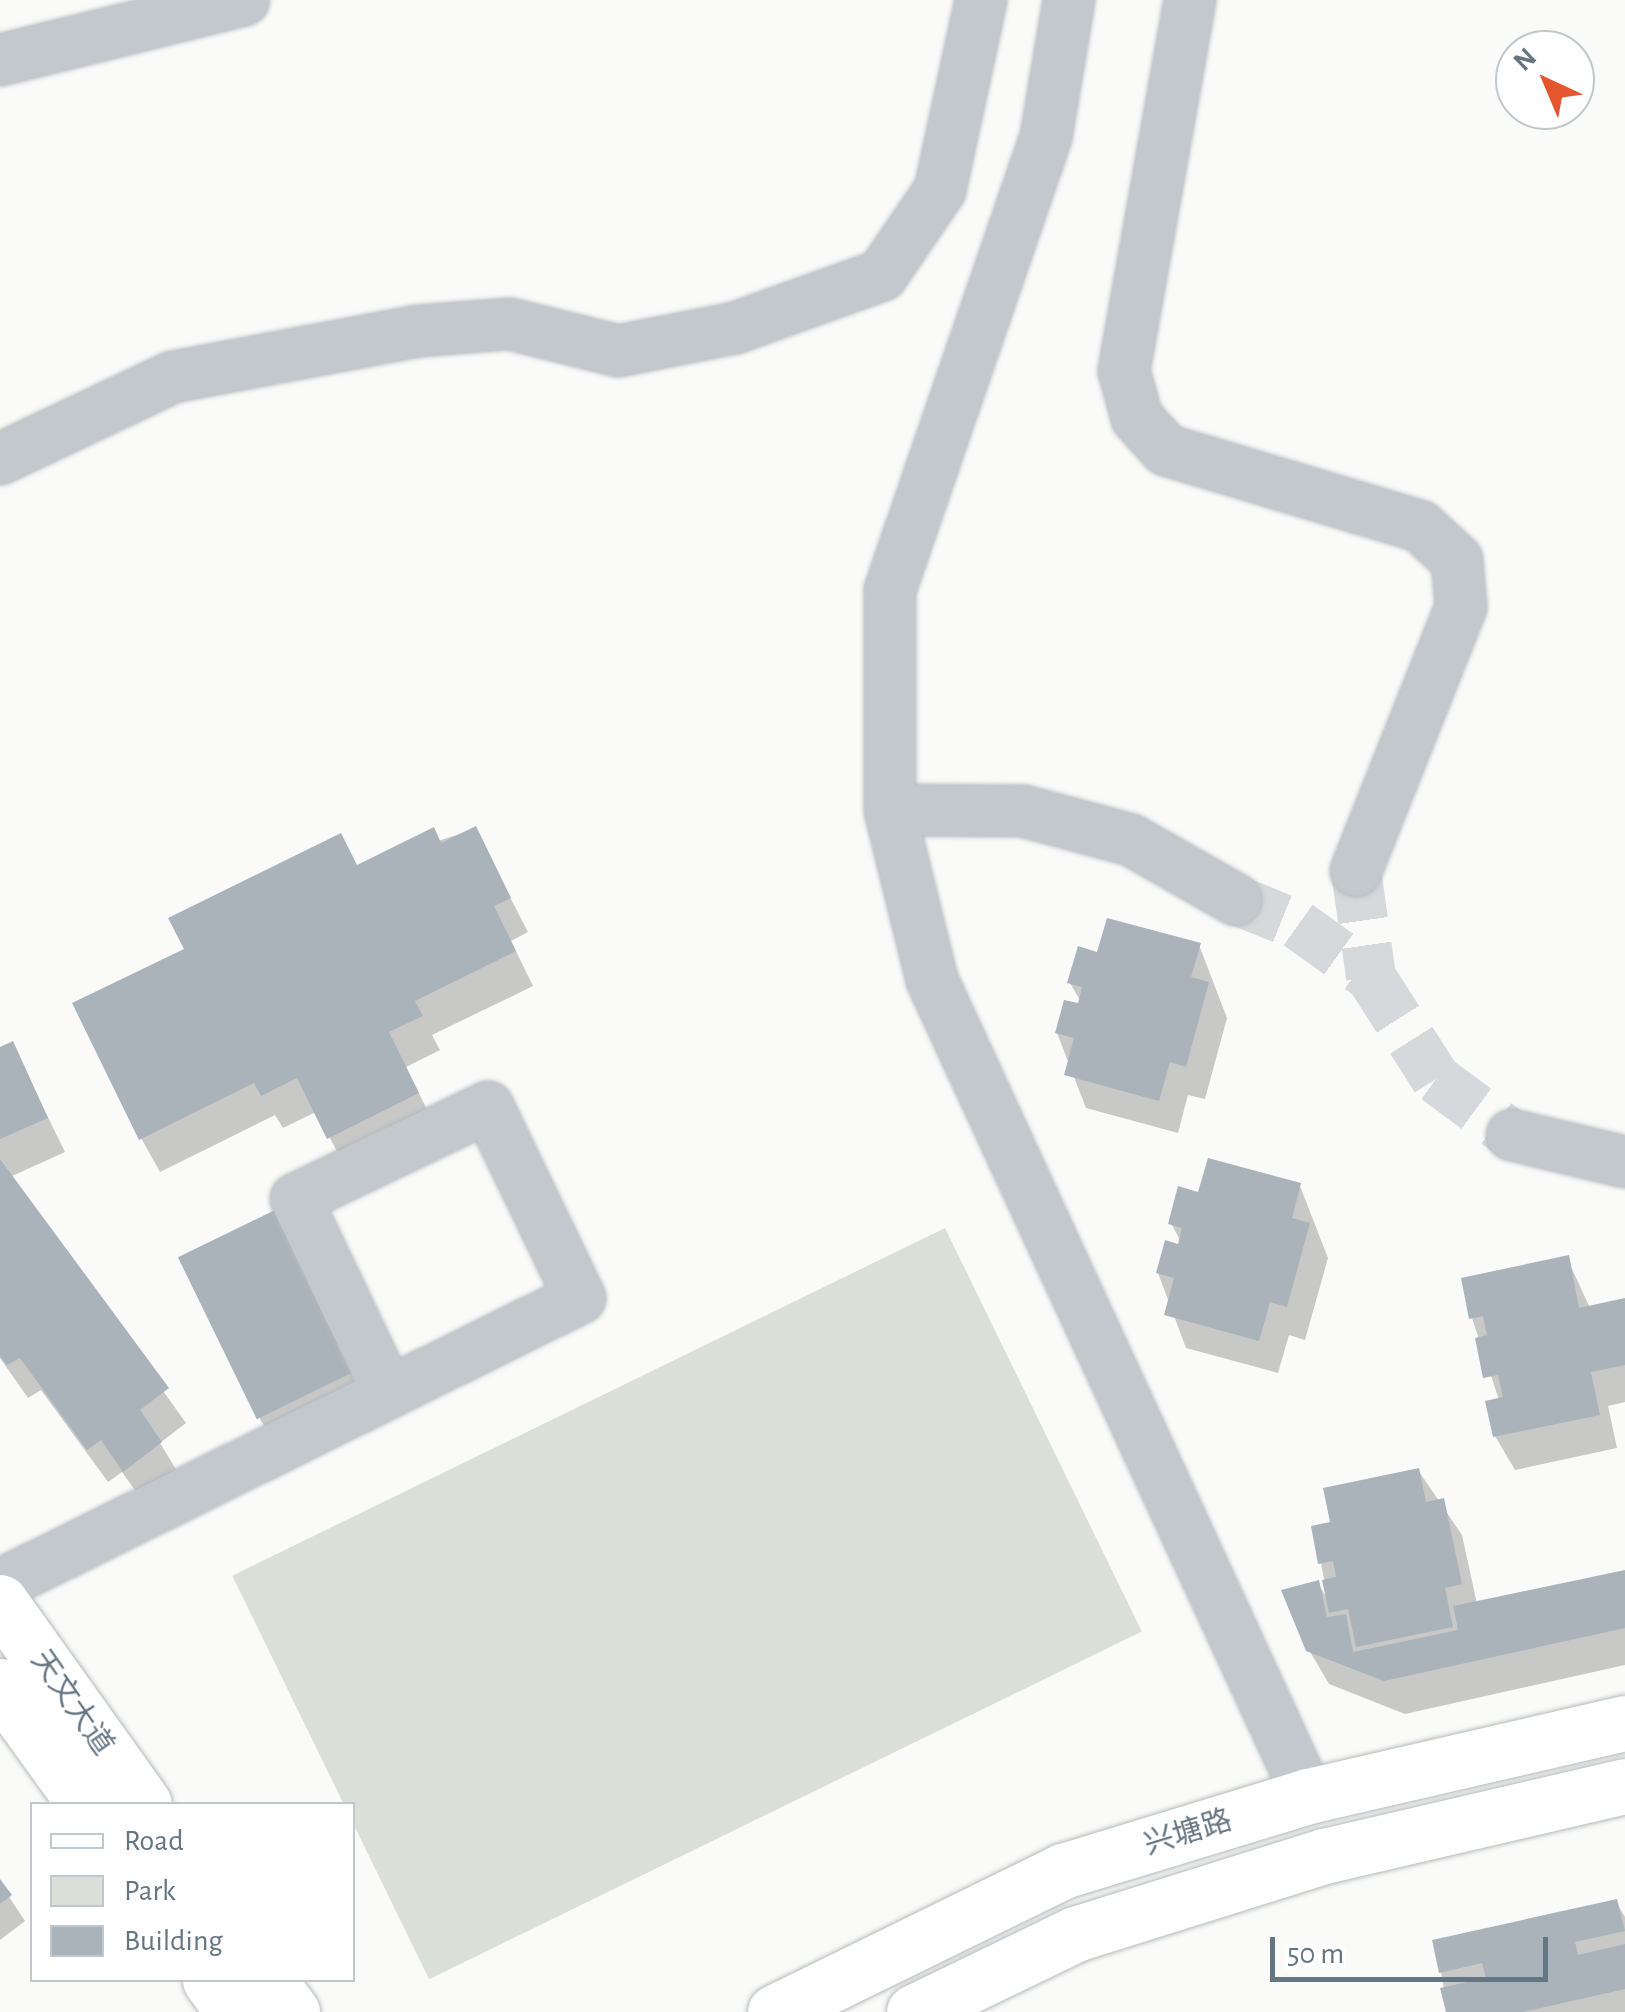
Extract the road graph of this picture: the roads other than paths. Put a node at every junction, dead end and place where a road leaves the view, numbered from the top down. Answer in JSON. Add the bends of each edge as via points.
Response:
{"nodes":[{"id":1,"x":244,"y":0,"type":"edge"},
{"id":2,"x":981,"y":0,"type":"edge"},
{"id":3,"x":1069,"y":0,"type":"edge"},
{"id":4,"x":1190,"y":0,"type":"edge"},
{"id":5,"x":0,"y":60,"type":"edge"},
{"id":6,"x":0,"y":459,"type":"edge"},
{"id":7,"x":890,"y":810,"type":"junction"},
{"id":8,"x":1356,"y":872,"type":"tunnel mouth"},
{"id":9,"x":1236,"y":900,"type":"tunnel mouth"},
{"id":10,"x":1512,"y":1136,"type":"tunnel mouth"},
{"id":11,"x":1625,"y":1162,"type":"edge"},
{"id":12,"x":388,"y":1392,"type":"junction"},
{"id":13,"x":0,"y":1585,"type":"edge"},
{"id":14,"x":0,"y":1602,"type":"edge"},
{"id":15,"x":0,"y":1686,"type":"edge"},
{"id":16,"x":1625,"y":1722,"type":"edge"},
{"id":17,"x":1625,"y":1786,"type":"edge"},
{"id":18,"x":1308,"y":1796,"type":"junction"},
{"id":19,"x":84,"y":1802,"type":"edge"},
{"id":20,"x":143,"y":1802,"type":"edge"},
{"id":21,"x":211,"y":1982,"type":"edge"},
{"id":22,"x":270,"y":1982,"type":"edge"},
{"id":23,"x":233,"y":2012,"type":"edge"},
{"id":24,"x":292,"y":2012,"type":"edge"},
{"id":25,"x":775,"y":2012,"type":"edge"},
{"id":26,"x":914,"y":2012,"type":"edge"}],
"edges":[{"from":1,"to":5,"type":"street"},
{"from":2,"to":6,"type":"street","via":[[940,190],[882,274],[735,328],[618,351],[510,324],[418,331],[173,378]]},
{"from":3,"to":7,"type":"street","via":[[1046,137],[890,591]]},
{"from":4,"to":8,"type":"street","via":[[1124,371],[1136,418],[1166,450],[1420,526],[1456,560],[1461,607]]},
{"from":7,"to":9,"type":"street","via":[[1023,811],[1131,840]]},
{"from":7,"to":18,"type":"street","via":[[932,980]]},
{"from":10,"to":11,"type":"street"},
{"from":12,"to":12,"type":"street","via":[[580,1298],[488,1107],[296,1199]]},
{"from":12,"to":13,"type":"street"},
{"from":14,"to":20,"type":"main road","name":"天文大道"},
{"from":15,"to":19,"type":"main road","name":"天文大道"},
{"from":16,"to":18,"type":"main road","name":"兴塘路"},
{"from":17,"to":26,"type":"main road","name":"兴塘路","via":[[1324,1856],[1075,1934]]},
{"from":18,"to":25,"type":"main road","name":"兴塘路","via":[[1063,1870]]},
{"from":21,"to":23,"type":"main road"},
{"from":22,"to":24,"type":"main road"}]}
